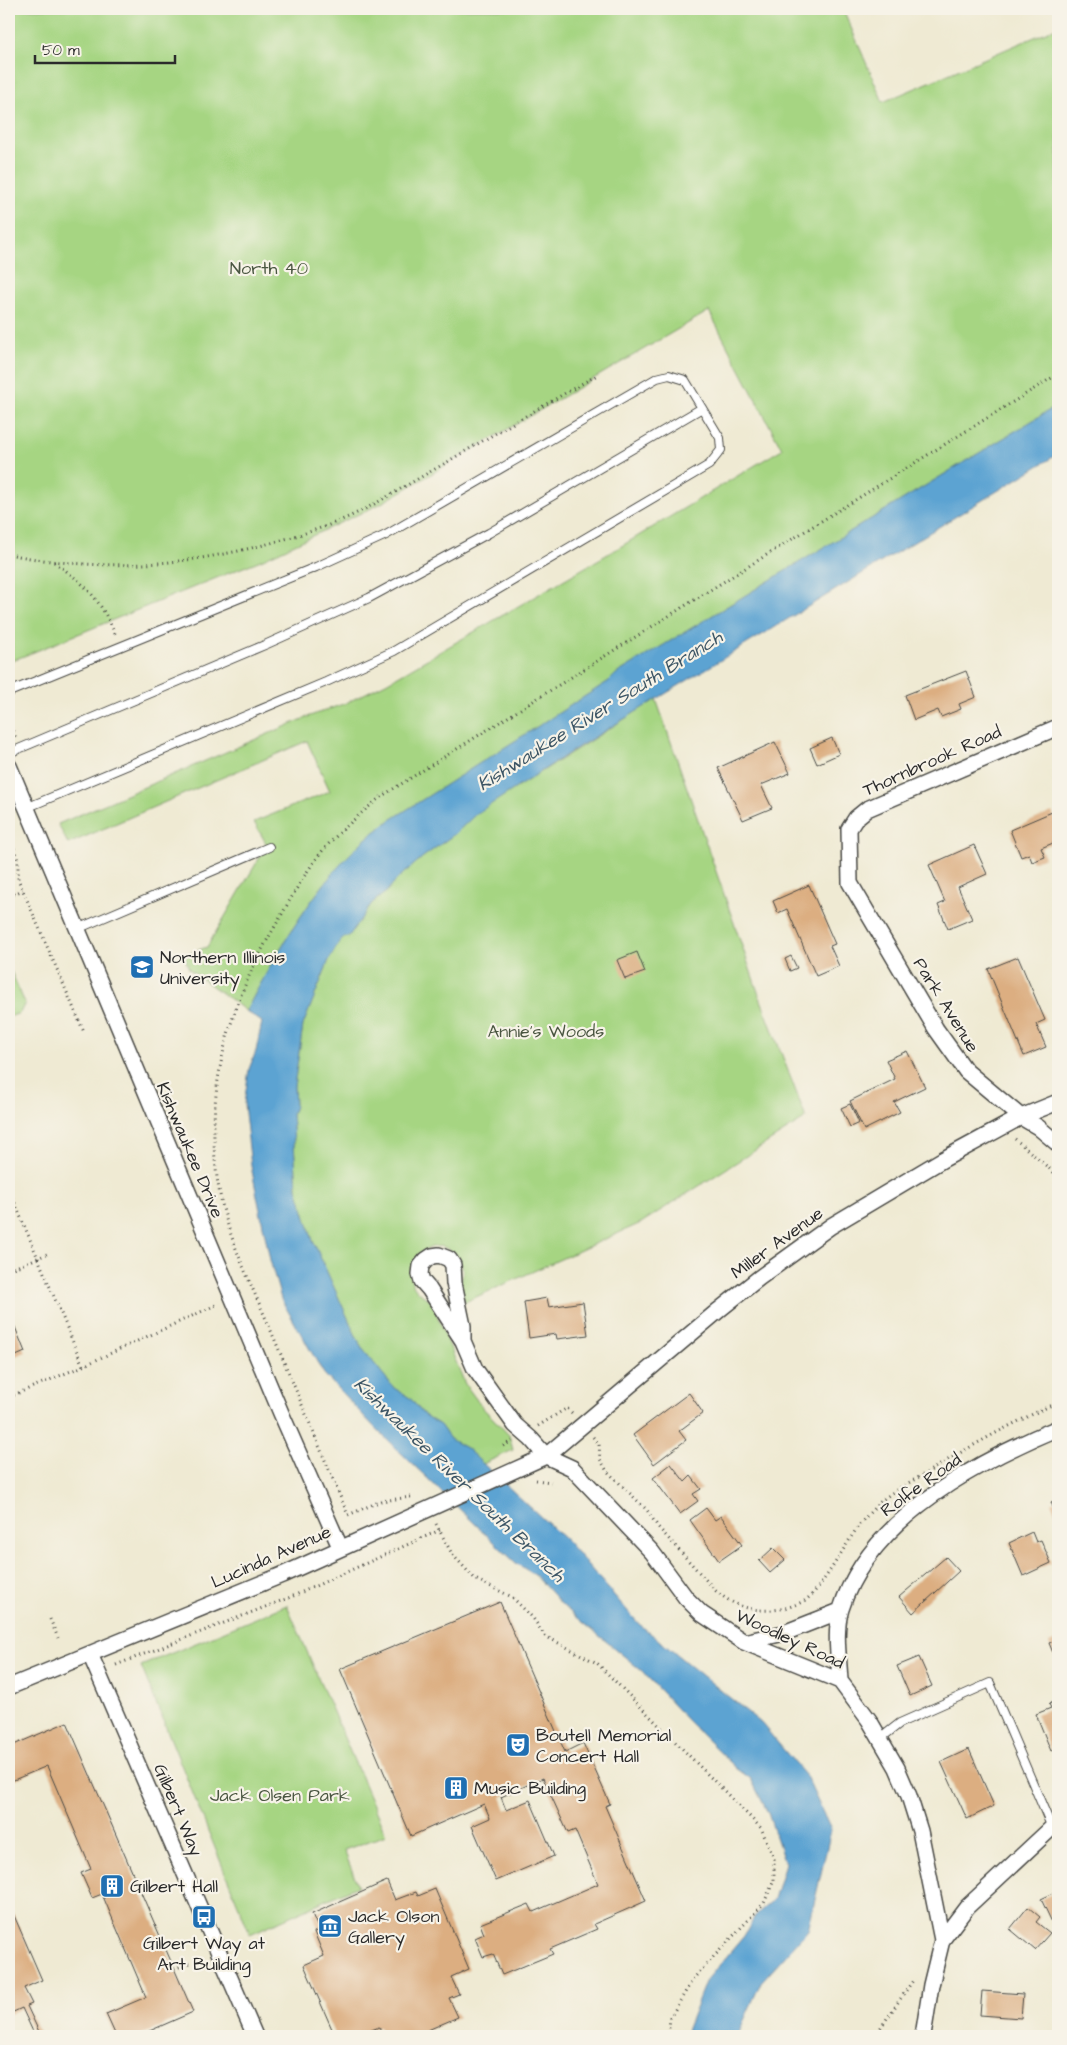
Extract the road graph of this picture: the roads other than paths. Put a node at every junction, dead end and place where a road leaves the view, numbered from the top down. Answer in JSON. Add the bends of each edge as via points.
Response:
{"nodes":[{"id":1,"x":702,"y":408,"type":"junction"},
{"id":2,"x":9,"y":692,"type":"edge"},
{"id":3,"x":1058,"y":727,"type":"edge"},
{"id":4,"x":9,"y":753,"type":"edge"},
{"id":5,"x":9,"y":766,"type":"edge"},
{"id":6,"x":26,"y":808,"type":"junction"},
{"id":7,"x":270,"y":847,"type":"dead end"},
{"id":8,"x":850,"y":883,"type":"joint"},
{"id":9,"x":77,"y":930,"type":"junction"},
{"id":10,"x":1058,"y":1102,"type":"edge"},
{"id":11,"x":1021,"y":1117,"type":"junction"},
{"id":12,"x":1058,"y":1144,"type":"edge"},
{"id":13,"x":464,"y":1341,"type":"junction"},
{"id":14,"x":1058,"y":1428,"type":"edge"},
{"id":15,"x":546,"y":1456,"type":"junction"},
{"id":16,"x":340,"y":1548,"type":"junction"},
{"id":17,"x":840,"y":1611,"type":"junction"},
{"id":18,"x":744,"y":1642,"type":"junction"},
{"id":19,"x":90,"y":1654,"type":"junction"},
{"id":20,"x":840,"y":1681,"type":"junction"},
{"id":21,"x":9,"y":1687,"type":"edge"},
{"id":22,"x":881,"y":1738,"type":"junction"},
{"id":23,"x":1055,"y":1825,"type":"edge"},
{"id":24,"x":942,"y":1940,"type":"junction"},
{"id":25,"x":255,"y":2036,"type":"edge"},
{"id":26,"x":923,"y":2036,"type":"edge"}],
"edges":[{"from":1,"to":2,"type":"lane","via":[[685,380],[669,374],[657,378],[386,535],[316,567]]},
{"from":1,"to":4,"type":"lane","via":[[369,598]]},
{"from":1,"to":6,"type":"lane","via":[[720,438],[721,450],[709,465],[394,651]]},
{"from":3,"to":8,"type":"street","name":"Thornbrook Road","via":[[867,809],[849,829]]},
{"from":5,"to":6,"type":"street","name":"Kishwaukee Drive"},
{"from":6,"to":9,"type":"street","name":"Kishwaukee Drive"},
{"from":7,"to":9,"type":"lane"},
{"from":8,"to":11,"type":"street","name":"Park Avenue","via":[[936,1028],[966,1071]]},
{"from":9,"to":16,"type":"street","name":"Kishwaukee Drive"},
{"from":10,"to":11,"type":"street","name":"Miller Avenue"},
{"from":11,"to":12,"type":"street","name":"Park Avenue"},
{"from":11,"to":15,"type":"street","name":"Miller Avenue","via":[[831,1226],[719,1310]]},
{"from":13,"to":13,"type":"street","via":[[453,1265],[449,1259],[432,1256],[421,1266],[422,1281]]},
{"from":13,"to":15,"type":"street","via":[[475,1369],[492,1394],[515,1425]]},
{"from":14,"to":17,"type":"street","name":"Rolfe Road","via":[[975,1468],[894,1526],[871,1551]]},
{"from":15,"to":16,"type":"street","name":"Lucinda Avenue"},
{"from":15,"to":18,"type":"street","name":"Woodley Road","via":[[572,1468],[652,1552],[686,1598]]},
{"from":16,"to":19,"type":"street","name":"Lucinda Avenue"},
{"from":17,"to":18,"type":"street","via":[[784,1633]]},
{"from":17,"to":20,"type":"street","name":"Rolfe Road"},
{"from":18,"to":20,"type":"street","name":"Woodley Road"},
{"from":19,"to":21,"type":"street","name":"Lucinda Avenue"},
{"from":19,"to":25,"type":"street","name":"Gilbert Way"},
{"from":20,"to":22,"type":"street","name":"Woodley Road"},
{"from":22,"to":23,"type":"lane","via":[[900,1723],[990,1682]]},
{"from":22,"to":24,"type":"street","name":"Woodley Road","via":[[909,1796],[920,1831]]},
{"from":23,"to":24,"type":"street","via":[[968,1907]]},
{"from":24,"to":26,"type":"street"}]}
